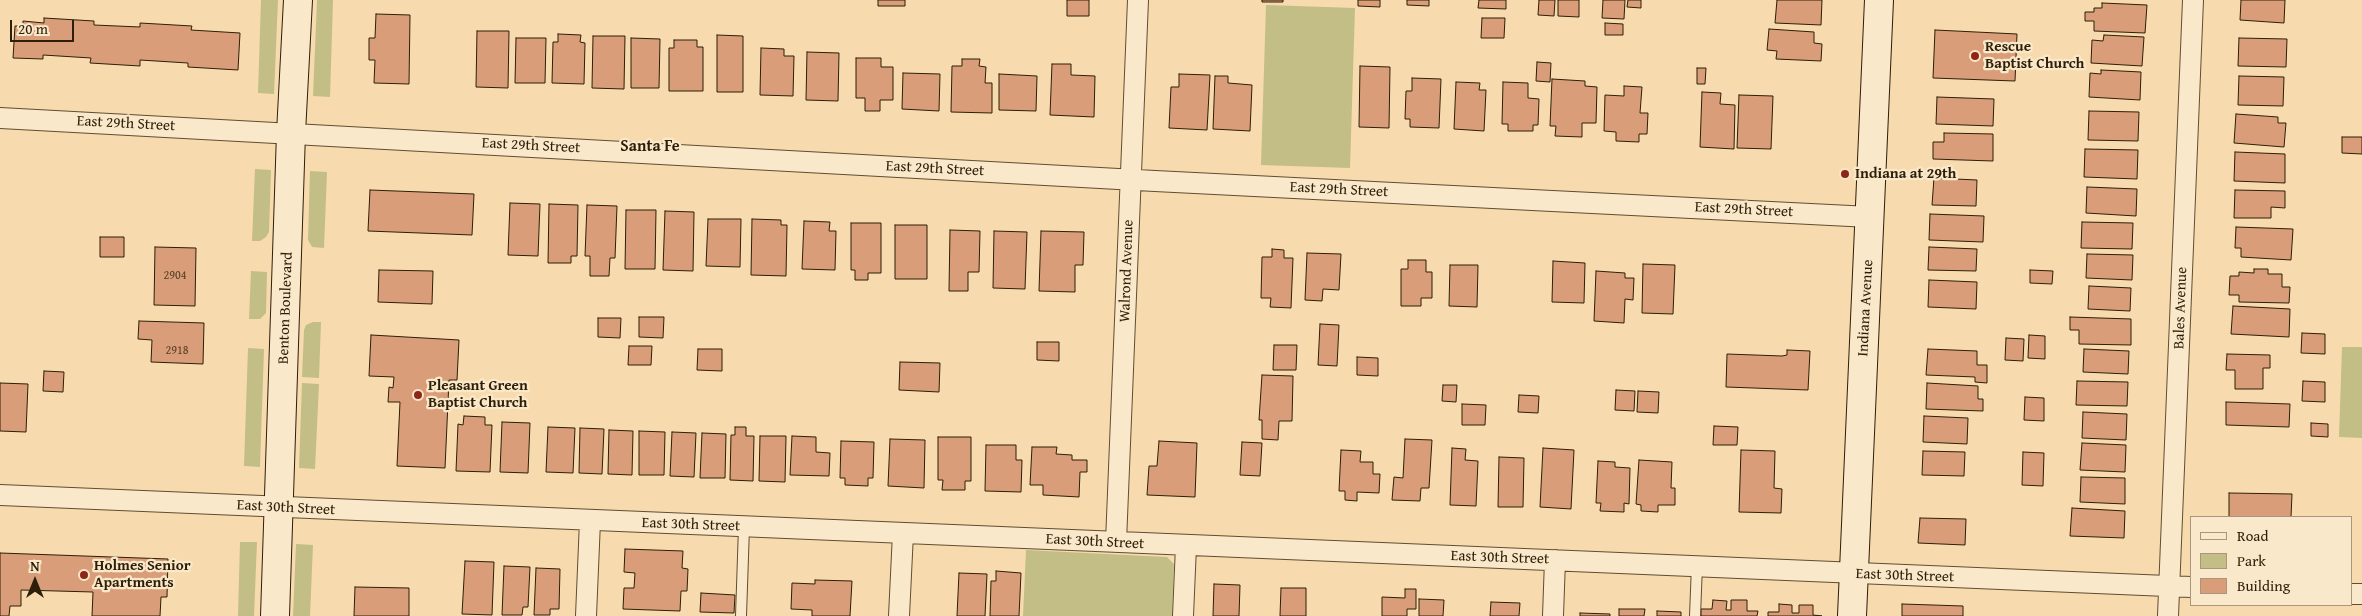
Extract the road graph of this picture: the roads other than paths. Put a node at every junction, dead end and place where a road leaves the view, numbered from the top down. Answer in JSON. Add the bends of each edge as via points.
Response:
{"nodes":[{"id":1,"x":298,"y":0,"type":"edge"},
{"id":2,"x":1138,"y":0,"type":"edge"},
{"id":3,"x":1879,"y":0,"type":"edge"},
{"id":4,"x":2193,"y":0,"type":"edge"},
{"id":5,"x":0,"y":118,"type":"edge"},
{"id":6,"x":291,"y":133,"type":"junction"},
{"id":7,"x":1131,"y":180,"type":"junction"},
{"id":8,"x":1870,"y":217,"type":"junction"},
{"id":9,"x":0,"y":495,"type":"edge"},
{"id":10,"x":280,"y":508,"type":"junction"},
{"id":11,"x":590,"y":521,"type":"junction"},
{"id":12,"x":744,"y":527,"type":"junction"},
{"id":13,"x":903,"y":533,"type":"junction"},
{"id":14,"x":1116,"y":542,"type":"junction"},
{"id":15,"x":1186,"y":546,"type":"junction"},
{"id":16,"x":1555,"y":560,"type":"junction"},
{"id":17,"x":1697,"y":565,"type":"junction"},
{"id":18,"x":1853,"y":574,"type":"junction"},
{"id":19,"x":2170,"y":587,"type":"junction"},
{"id":20,"x":2190,"y":587,"type":"edge"},
{"id":21,"x":275,"y":616,"type":"edge"},
{"id":22,"x":586,"y":616,"type":"edge"},
{"id":23,"x":741,"y":616,"type":"edge"},
{"id":24,"x":900,"y":616,"type":"edge"},
{"id":25,"x":1183,"y":616,"type":"edge"},
{"id":26,"x":1553,"y":616,"type":"edge"},
{"id":27,"x":1695,"y":616,"type":"edge"},
{"id":28,"x":1852,"y":616,"type":"edge"},
{"id":29,"x":2168,"y":616,"type":"edge"}],
"edges":[{"from":1,"to":6,"type":"street","name":"Benton Boulevard"},
{"from":2,"to":7,"type":"street","name":"Walrond Avenue"},
{"from":3,"to":8,"type":"street","name":"Indiana Avenue"},
{"from":4,"to":19,"type":"street","name":"Bales Avenue"},
{"from":5,"to":6,"type":"street","name":"East 29th Street"},
{"from":6,"to":7,"type":"street","name":"East 29th Street"},
{"from":6,"to":10,"type":"street","name":"Benton Boulevard"},
{"from":7,"to":8,"type":"street","name":"East 29th Street"},
{"from":7,"to":14,"type":"street","name":"Walrond Avenue"},
{"from":8,"to":18,"type":"street","name":"Indiana Avenue"},
{"from":9,"to":10,"type":"street","name":"East 30th Street"},
{"from":10,"to":11,"type":"street","name":"East 30th Street"},
{"from":10,"to":21,"type":"street","name":"Benton Boulevard"},
{"from":11,"to":12,"type":"street","name":"East 30th Street"},
{"from":11,"to":22,"type":"street"},
{"from":12,"to":13,"type":"street","name":"East 30th Street"},
{"from":12,"to":23,"type":"lane"},
{"from":13,"to":14,"type":"street","name":"East 30th Street"},
{"from":13,"to":24,"type":"street"},
{"from":14,"to":15,"type":"street","name":"East 30th Street"},
{"from":15,"to":16,"type":"street","name":"East 30th Street"},
{"from":15,"to":25,"type":"street"},
{"from":16,"to":17,"type":"street","name":"East 30th Street"},
{"from":16,"to":26,"type":"street"},
{"from":17,"to":18,"type":"street","name":"East 30th Street"},
{"from":17,"to":27,"type":"lane"},
{"from":18,"to":19,"type":"street","name":"East 30th Street"},
{"from":18,"to":28,"type":"street","name":"Indiana Avenue"},
{"from":19,"to":20,"type":"street","name":"East 30th Street"},
{"from":19,"to":29,"type":"street","name":"Bales Avenue"}]}
